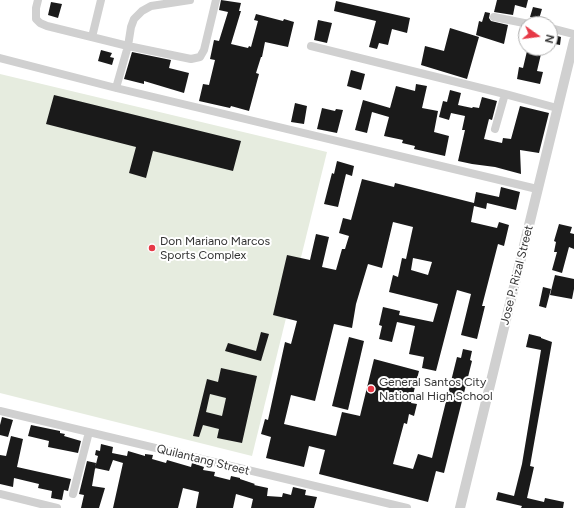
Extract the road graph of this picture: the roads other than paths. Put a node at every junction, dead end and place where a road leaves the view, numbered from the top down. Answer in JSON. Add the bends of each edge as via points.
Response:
{"nodes":[{"id":1,"x":38,"y":0,"type":"edge"},
{"id":2,"x":101,"y":0,"type":"edge"},
{"id":3,"x":190,"y":0,"type":"edge"},
{"id":4,"x":216,"y":0,"type":"edge"},
{"id":5,"x":494,"y":16,"type":"dead end"},
{"id":6,"x":518,"y":21,"type":"edge"},
{"id":7,"x":558,"y":30,"type":"edge"},
{"id":8,"x":574,"y":34,"type":"edge"},
{"id":9,"x":92,"y":37,"type":"junction"},
{"id":10,"x":574,"y":41,"type":"edge"},
{"id":11,"x":128,"y":46,"type":"junction"},
{"id":12,"x":311,"y":46,"type":"dead end"},
{"id":13,"x":0,"y":58,"type":"edge"},
{"id":14,"x":116,"y":88,"type":"junction"},
{"id":15,"x":504,"y":94,"type":"junction"},
{"id":16,"x":557,"y":108,"type":"junction"},
{"id":17,"x":495,"y":129,"type":"dead end"},
{"id":18,"x":537,"y":189,"type":"junction"},
{"id":19,"x":0,"y":411,"type":"edge"},
{"id":20,"x":89,"y":432,"type":"junction"},
{"id":21,"x":0,"y":494,"type":"edge"},
{"id":22,"x":73,"y":494,"type":"dead end"},
{"id":23,"x":57,"y":508,"type":"edge"},
{"id":24,"x":407,"y":508,"type":"edge"},
{"id":25,"x":460,"y":508,"type":"edge"}],
"edges":[{"from":1,"to":9,"type":"street","via":[[36,19],[40,23]]},
{"from":2,"to":9,"type":"street"},
{"from":3,"to":11,"type":"street","via":[[152,6],[142,11],[134,19]]},
{"from":4,"to":11,"type":"street","via":[[204,50],[197,59]]},
{"from":5,"to":6,"type":"street"},
{"from":7,"to":8,"type":"street"},
{"from":9,"to":11,"type":"street"},
{"from":10,"to":16,"type":"street","name":"Jose P. Rizal Street"},
{"from":11,"to":14,"type":"street"},
{"from":12,"to":15,"type":"street"},
{"from":13,"to":14,"type":"street"},
{"from":14,"to":18,"type":"street"},
{"from":15,"to":16,"type":"street"},
{"from":15,"to":17,"type":"street"},
{"from":16,"to":18,"type":"street","name":"Jose P. Rizal Street"},
{"from":18,"to":25,"type":"street","name":"Jose P. Rizal Street"},
{"from":19,"to":20,"type":"street","name":"Quilantang Street"},
{"from":20,"to":22,"type":"street"},
{"from":20,"to":24,"type":"street","name":"Quilantang Street"},
{"from":21,"to":23,"type":"street"}]}
